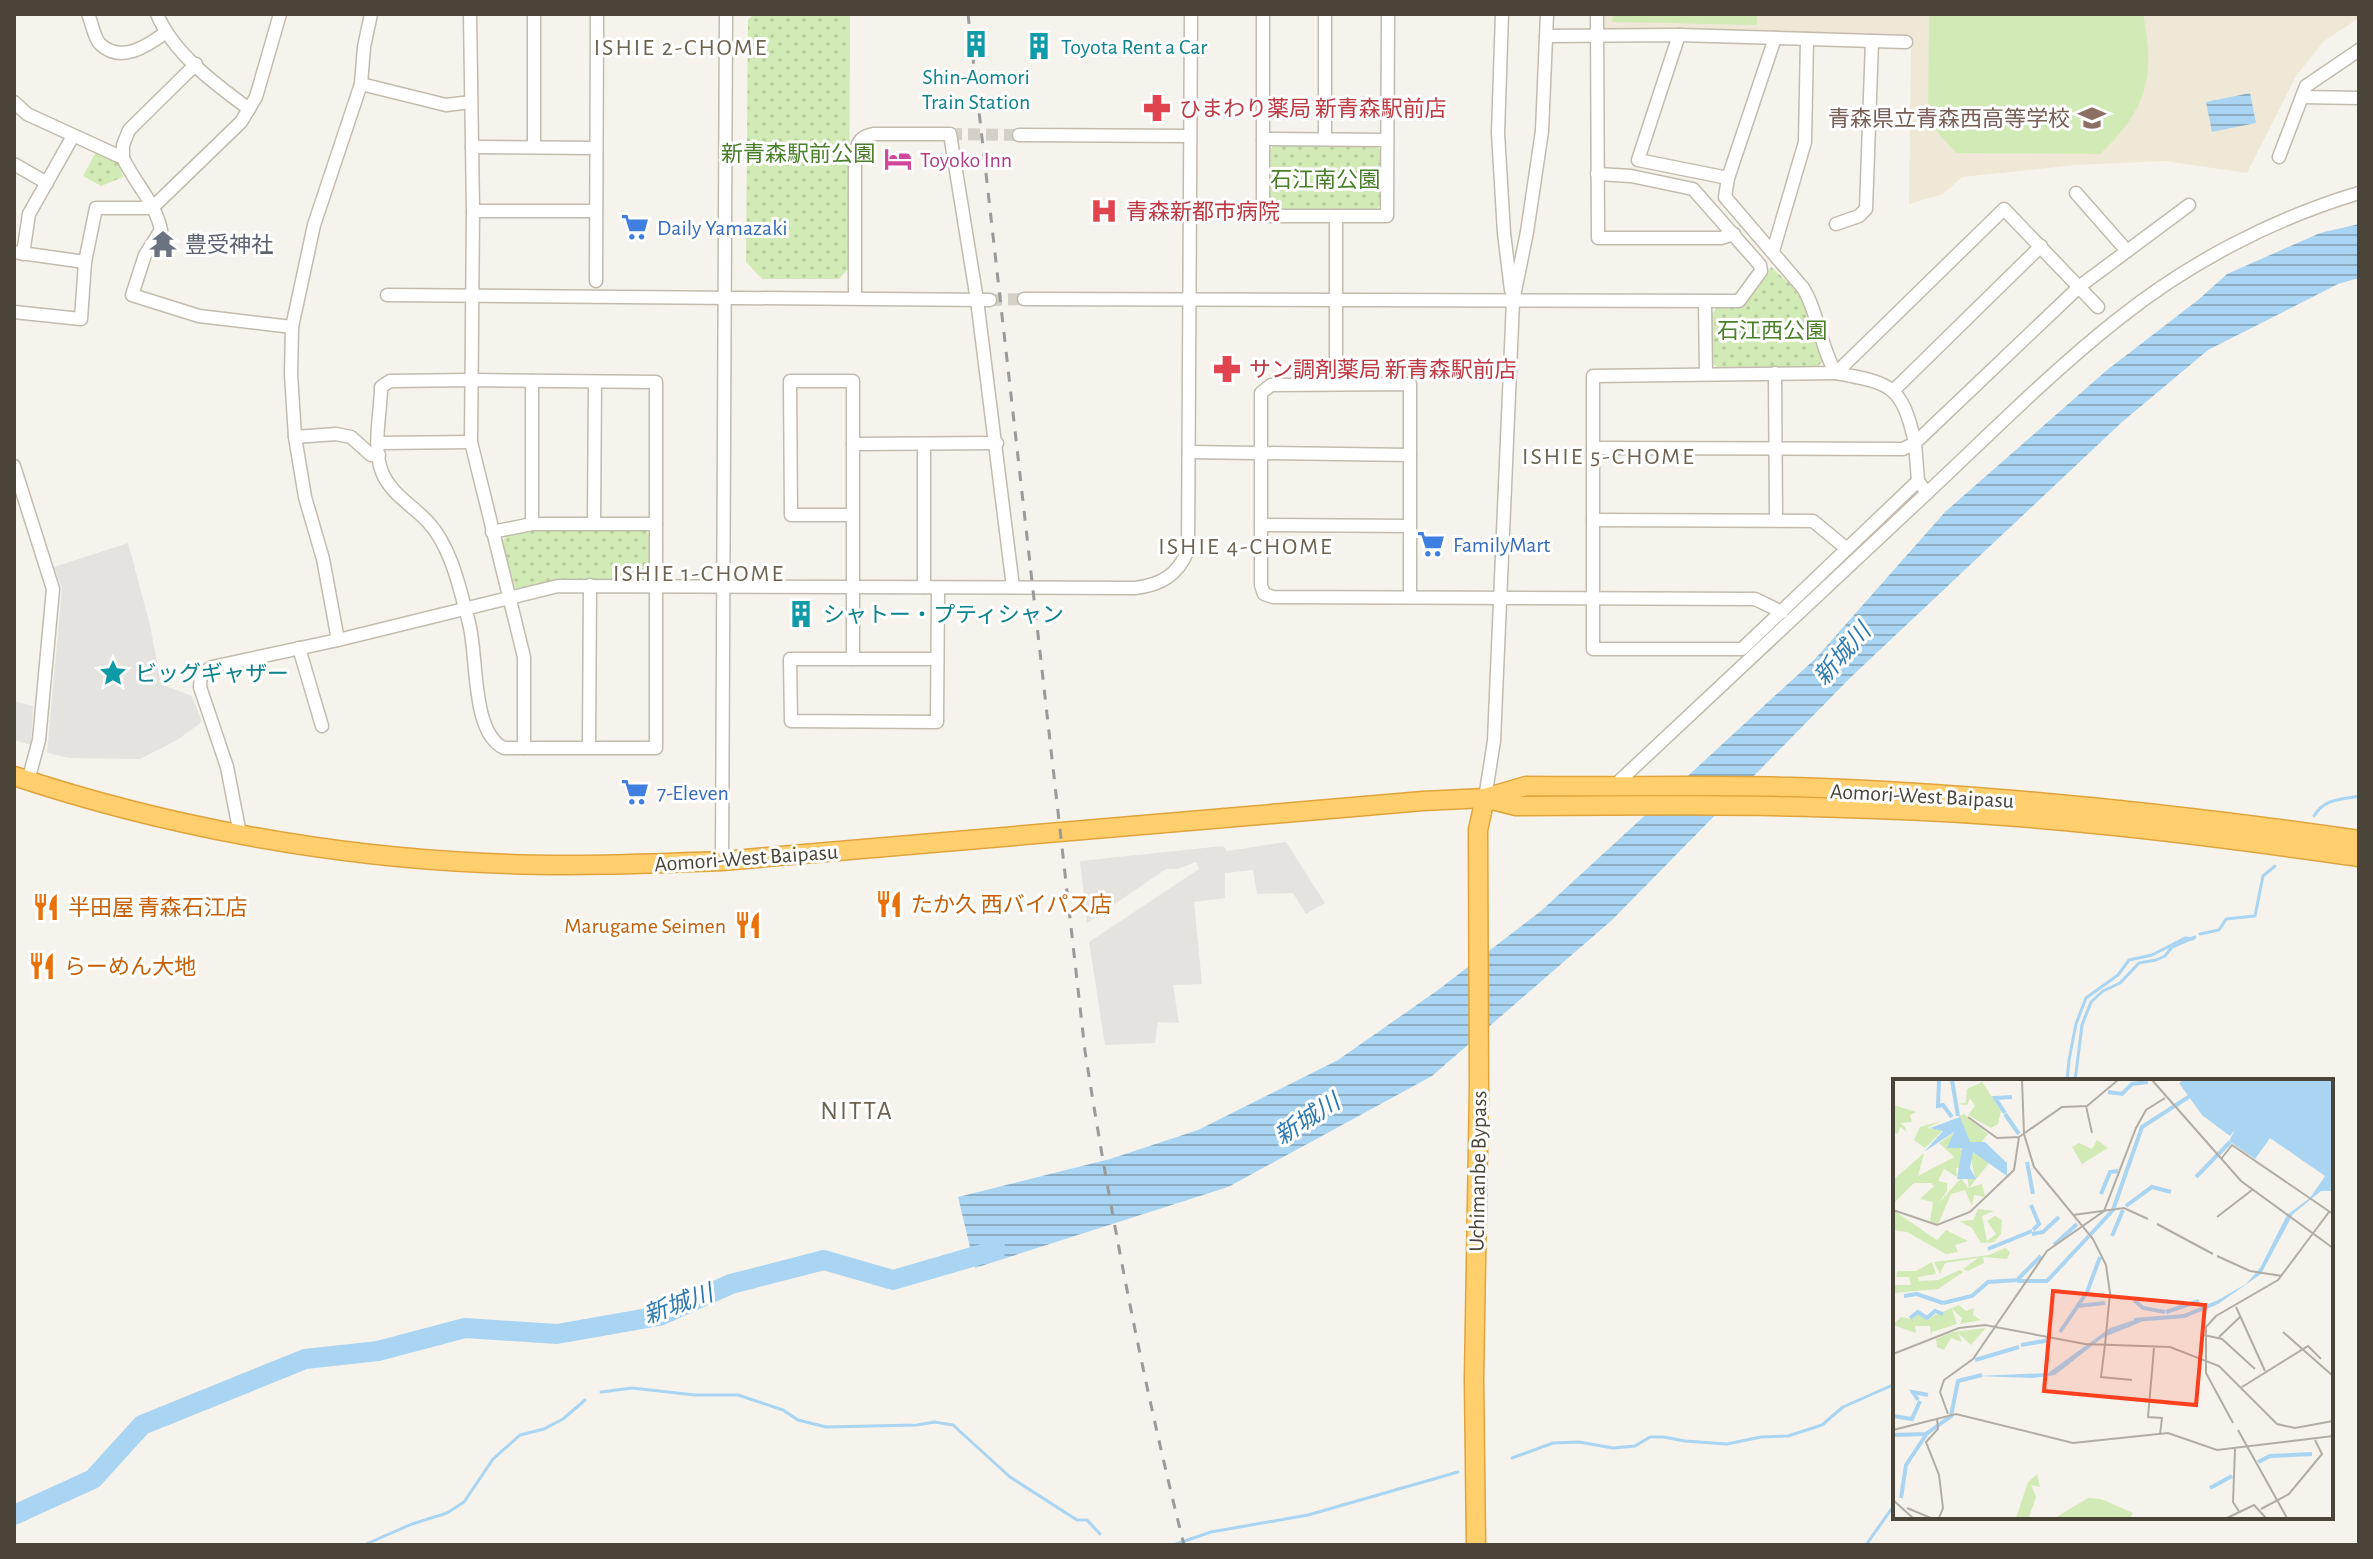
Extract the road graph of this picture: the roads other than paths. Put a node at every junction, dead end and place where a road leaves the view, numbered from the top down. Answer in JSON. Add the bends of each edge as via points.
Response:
{"nodes":[{"id":1,"x":88,"y":14,"type":"edge"},
{"id":2,"x":157,"y":14,"type":"edge"},
{"id":3,"x":280,"y":14,"type":"edge"},
{"id":4,"x":371,"y":14,"type":"edge"},
{"id":5,"x":470,"y":14,"type":"edge"},
{"id":6,"x":534,"y":14,"type":"edge"},
{"id":7,"x":597,"y":14,"type":"edge"},
{"id":8,"x":726,"y":14,"type":"edge"},
{"id":9,"x":1191,"y":14,"type":"edge"},
{"id":10,"x":1263,"y":14,"type":"edge"},
{"id":11,"x":1325,"y":14,"type":"edge"},
{"id":12,"x":1388,"y":14,"type":"edge"},
{"id":13,"x":1502,"y":14,"type":"edge"},
{"id":14,"x":1547,"y":14,"type":"edge"},
{"id":15,"x":1597,"y":14,"type":"edge"},
{"id":16,"x":165,"y":33,"type":"junction"},
{"id":17,"x":1597,"y":35,"type":"junction"},
{"id":18,"x":1679,"y":35,"type":"junction"},
{"id":19,"x":1546,"y":36,"type":"junction"},
{"id":20,"x":1775,"y":38,"type":"junction"},
{"id":21,"x":1807,"y":39,"type":"junction"},
{"id":22,"x":1872,"y":41,"type":"junction"},
{"id":23,"x":1906,"y":42,"type":"dead end"},
{"id":24,"x":2359,"y":50,"type":"edge"},
{"id":25,"x":196,"y":64,"type":"junction"},
{"id":26,"x":361,"y":84,"type":"junction"},
{"id":27,"x":2302,"y":97,"type":"junction"},
{"id":28,"x":2359,"y":98,"type":"edge"},
{"id":29,"x":14,"y":102,"type":"edge"},
{"id":30,"x":471,"y":102,"type":"junction"},
{"id":31,"x":249,"y":109,"type":"junction"},
{"id":32,"x":1019,"y":135,"type":"tunnel mouth"},
{"id":33,"x":73,"y":136,"type":"junction"},
{"id":34,"x":1190,"y":136,"type":"junction"},
{"id":35,"x":1263,"y":139,"type":"junction"},
{"id":36,"x":1325,"y":139,"type":"junction"},
{"id":37,"x":1387,"y":140,"type":"junction"},
{"id":38,"x":534,"y":146,"type":"junction"},
{"id":39,"x":472,"y":147,"type":"junction"},
{"id":40,"x":596,"y":148,"type":"junction"},
{"id":41,"x":2279,"y":157,"type":"dead end"},
{"id":42,"x":123,"y":158,"type":"junction"},
{"id":43,"x":14,"y":164,"type":"edge"},
{"id":44,"x":1597,"y":174,"type":"junction"},
{"id":45,"x":1728,"y":178,"type":"junction"},
{"id":46,"x":47,"y":183,"type":"junction"},
{"id":47,"x":2076,"y":193,"type":"dead end"},
{"id":48,"x":2359,"y":193,"type":"edge"},
{"id":49,"x":2189,"y":205,"type":"dead end"},
{"id":50,"x":152,"y":208,"type":"junction"},
{"id":51,"x":596,"y":208,"type":"junction"},
{"id":52,"x":473,"y":211,"type":"junction"},
{"id":53,"x":1336,"y":216,"type":"junction"},
{"id":54,"x":1836,"y":224,"type":"dead end"},
{"id":55,"x":1734,"y":234,"type":"junction"},
{"id":56,"x":2041,"y":246,"type":"junction"},
{"id":57,"x":1773,"y":251,"type":"junction"},
{"id":58,"x":2127,"y":251,"type":"junction"},
{"id":59,"x":18,"y":253,"type":"edge"},
{"id":60,"x":85,"y":262,"type":"junction"},
{"id":61,"x":596,"y":281,"type":"dead end"},
{"id":62,"x":2080,"y":286,"type":"junction"},
{"id":63,"x":387,"y":295,"type":"dead end"},
{"id":64,"x":471,"y":295,"type":"junction"},
{"id":65,"x":724,"y":296,"type":"junction"},
{"id":66,"x":855,"y":298,"type":"junction"},
{"id":67,"x":1024,"y":299,"type":"tunnel mouth"},
{"id":68,"x":984,"y":300,"type":"junction"},
{"id":69,"x":1190,"y":300,"type":"junction"},
{"id":70,"x":1337,"y":301,"type":"junction"},
{"id":71,"x":1513,"y":301,"type":"junction"},
{"id":72,"x":1705,"y":302,"type":"junction"},
{"id":73,"x":2098,"y":307,"type":"dead end"},
{"id":74,"x":14,"y":312,"type":"edge"},
{"id":75,"x":292,"y":327,"type":"junction"},
{"id":76,"x":1775,"y":373,"type":"junction"},
{"id":77,"x":1836,"y":373,"type":"junction"},
{"id":78,"x":1706,"y":374,"type":"junction"},
{"id":79,"x":471,"y":380,"type":"junction"},
{"id":80,"x":532,"y":381,"type":"junction"},
{"id":81,"x":595,"y":382,"type":"junction"},
{"id":82,"x":1336,"y":384,"type":"junction"},
{"id":83,"x":1894,"y":390,"type":"junction"},
{"id":84,"x":295,"y":437,"type":"junction"},
{"id":85,"x":471,"y":442,"type":"junction"},
{"id":86,"x":997,"y":443,"type":"junction"},
{"id":87,"x":1915,"y":443,"type":"junction"},
{"id":88,"x":853,"y":444,"type":"junction"},
{"id":89,"x":924,"y":444,"type":"junction"},
{"id":90,"x":1593,"y":448,"type":"junction"},
{"id":91,"x":1775,"y":448,"type":"junction"},
{"id":92,"x":379,"y":449,"type":"junction"},
{"id":93,"x":1189,"y":452,"type":"junction"},
{"id":94,"x":1261,"y":454,"type":"junction"},
{"id":95,"x":1410,"y":455,"type":"junction"},
{"id":96,"x":14,"y":466,"type":"edge"},
{"id":97,"x":1918,"y":481,"type":"junction"},
{"id":98,"x":1927,"y":493,"type":"junction"},
{"id":99,"x":853,"y":515,"type":"junction"},
{"id":100,"x":1593,"y":520,"type":"junction"},
{"id":101,"x":1776,"y":520,"type":"junction"},
{"id":102,"x":594,"y":523,"type":"junction"},
{"id":103,"x":532,"y":524,"type":"junction"},
{"id":104,"x":656,"y":524,"type":"junction"},
{"id":105,"x":1261,"y":525,"type":"junction"},
{"id":106,"x":1409,"y":526,"type":"junction"},
{"id":107,"x":492,"y":532,"type":"junction"},
{"id":108,"x":1847,"y":549,"type":"junction"},
{"id":109,"x":590,"y":585,"type":"junction"},
{"id":110,"x":656,"y":585,"type":"junction"},
{"id":111,"x":724,"y":586,"type":"junction"},
{"id":112,"x":853,"y":587,"type":"junction"},
{"id":113,"x":924,"y":587,"type":"junction"},
{"id":114,"x":1013,"y":587,"type":"junction"},
{"id":115,"x":938,"y":588,"type":"junction"},
{"id":116,"x":509,"y":598,"type":"junction"},
{"id":117,"x":1410,"y":598,"type":"junction"},
{"id":118,"x":1593,"y":598,"type":"junction"},
{"id":119,"x":1499,"y":599,"type":"junction"},
{"id":120,"x":465,"y":610,"type":"junction"},
{"id":121,"x":1782,"y":612,"type":"junction"},
{"id":122,"x":338,"y":640,"type":"junction"},
{"id":123,"x":299,"y":648,"type":"junction"},
{"id":124,"x":853,"y":659,"type":"junction"},
{"id":125,"x":937,"y":659,"type":"junction"},
{"id":126,"x":322,"y":726,"type":"dead end"},
{"id":127,"x":589,"y":747,"type":"junction"},
{"id":128,"x":524,"y":748,"type":"junction"},
{"id":129,"x":21,"y":779,"type":"edge"},
{"id":130,"x":1618,"y":787,"type":"junction"},
{"id":131,"x":1485,"y":798,"type":"junction"},
{"id":132,"x":240,"y":834,"type":"junction"},
{"id":133,"x":2359,"y":840,"type":"edge"},
{"id":134,"x":2359,"y":857,"type":"edge"},
{"id":135,"x":722,"y":861,"type":"junction"},
{"id":136,"x":1476,"y":1545,"type":"edge"}],
"edges":[{"from":1,"to":16,"type":"street","via":[[98,42],[122,53],[140,51]]},
{"from":2,"to":16,"type":"street"},
{"from":3,"to":31,"type":"street"},
{"from":4,"to":26,"type":"street"},
{"from":5,"to":30,"type":"street"},
{"from":6,"to":38,"type":"street"},
{"from":7,"to":40,"type":"street"},
{"from":8,"to":65,"type":"street"},
{"from":9,"to":34,"type":"street"},
{"from":10,"to":35,"type":"street"},
{"from":11,"to":36,"type":"street"},
{"from":12,"to":37,"type":"street"},
{"from":13,"to":71,"type":"street","via":[[1498,133]]},
{"from":14,"to":19,"type":"street"},
{"from":15,"to":17,"type":"street"},
{"from":16,"to":25,"type":"street"},
{"from":17,"to":18,"type":"street"},
{"from":17,"to":19,"type":"street"},
{"from":17,"to":44,"type":"street"},
{"from":18,"to":20,"type":"street"},
{"from":18,"to":45,"type":"street","via":[[1638,160]]},
{"from":19,"to":71,"type":"street","via":[[1542,131]]},
{"from":20,"to":21,"type":"street"},
{"from":20,"to":45,"type":"street"},
{"from":21,"to":22,"type":"street"},
{"from":21,"to":57,"type":"street","via":[[1805,142]]},
{"from":22,"to":23,"type":"street"},
{"from":22,"to":54,"type":"street","via":[[1866,209]]},
{"from":24,"to":27,"type":"street","via":[[2306,86]]},
{"from":25,"to":31,"type":"street"},
{"from":25,"to":42,"type":"street","via":[[129,130]]},
{"from":26,"to":30,"type":"street","via":[[446,105]]},
{"from":26,"to":75,"type":"street","via":[[314,225]]},
{"from":27,"to":28,"type":"street"},
{"from":27,"to":41,"type":"street"},
{"from":29,"to":33,"type":"street"},
{"from":30,"to":39,"type":"street"},
{"from":31,"to":50,"type":"street"},
{"from":32,"to":34,"type":"street"},
{"from":33,"to":42,"type":"street"},
{"from":33,"to":46,"type":"street"},
{"from":34,"to":69,"type":"street"},
{"from":35,"to":36,"type":"street"},
{"from":35,"to":53,"type":"street","via":[[1263,216]]},
{"from":36,"to":37,"type":"street"},
{"from":37,"to":53,"type":"street","via":[[1387,216]]},
{"from":38,"to":39,"type":"street"},
{"from":38,"to":40,"type":"street"},
{"from":39,"to":52,"type":"street"},
{"from":40,"to":51,"type":"street"},
{"from":42,"to":50,"type":"street"},
{"from":43,"to":46,"type":"street"},
{"from":44,"to":55,"type":"street","via":[[1693,189]]},
{"from":44,"to":55,"type":"street","via":[[1598,238]]},
{"from":45,"to":57,"type":"street","via":[[1725,197]]},
{"from":46,"to":59,"type":"street","via":[[29,214]]},
{"from":47,"to":58,"type":"street"},
{"from":48,"to":98,"type":"street","via":[[2255,232],[2118,319]]},
{"from":49,"to":58,"type":"street"},
{"from":50,"to":60,"type":"street","via":[[96,208]]},
{"from":50,"to":75,"type":"street","via":[[161,230],[145,255],[132,295],[199,316]]},
{"from":51,"to":52,"type":"street"},
{"from":51,"to":61,"type":"street"},
{"from":52,"to":64,"type":"street"},
{"from":53,"to":70,"type":"street"},
{"from":55,"to":72,"type":"street","via":[[1761,271],[1739,301]]},
{"from":56,"to":62,"type":"street"},
{"from":56,"to":77,"type":"street","via":[[2004,209]]},
{"from":56,"to":83,"type":"street"},
{"from":57,"to":77,"type":"street","via":[[1810,299]]},
{"from":58,"to":62,"type":"street"},
{"from":59,"to":60,"type":"street"},
{"from":60,"to":74,"type":"street","via":[[81,319]]},
{"from":62,"to":73,"type":"street"},
{"from":62,"to":87,"type":"street"},
{"from":63,"to":64,"type":"street"},
{"from":64,"to":65,"type":"street"},
{"from":64,"to":79,"type":"street"},
{"from":65,"to":66,"type":"street"},
{"from":65,"to":111,"type":"street"},
{"from":66,"to":68,"type":"street"},
{"from":66,"to":68,"type":"street","via":[[857,143],[874,134],[950,134]]},
{"from":67,"to":69,"type":"street"},
{"from":68,"to":86,"type":"street"},
{"from":69,"to":70,"type":"street"},
{"from":69,"to":93,"type":"street"},
{"from":70,"to":71,"type":"street"},
{"from":70,"to":82,"type":"street"},
{"from":71,"to":72,"type":"street"},
{"from":71,"to":119,"type":"street"},
{"from":72,"to":78,"type":"street"},
{"from":75,"to":84,"type":"street"},
{"from":76,"to":77,"type":"street"},
{"from":76,"to":78,"type":"street"},
{"from":76,"to":91,"type":"street"},
{"from":77,"to":83,"type":"street"},
{"from":78,"to":90,"type":"street","via":[[1593,376]]},
{"from":79,"to":80,"type":"street"},
{"from":79,"to":85,"type":"street"},
{"from":79,"to":92,"type":"street","via":[[390,381],[381,387]]},
{"from":80,"to":81,"type":"street"},
{"from":80,"to":103,"type":"street"},
{"from":81,"to":102,"type":"street"},
{"from":81,"to":104,"type":"street","via":[[656,382]]},
{"from":82,"to":94,"type":"street","via":[[1265,388]]},
{"from":82,"to":95,"type":"street","via":[[1410,384]]},
{"from":83,"to":87,"type":"street","via":[[1908,414]]},
{"from":84,"to":92,"type":"street","via":[[336,434],[351,437],[371,455]]},
{"from":84,"to":122,"type":"street"},
{"from":85,"to":92,"type":"street"},
{"from":85,"to":107,"type":"street"},
{"from":86,"to":89,"type":"street"},
{"from":86,"to":114,"type":"street"},
{"from":87,"to":91,"type":"street","via":[[1903,449]]},
{"from":87,"to":97,"type":"street"},
{"from":88,"to":89,"type":"street"},
{"from":88,"to":99,"type":"street"},
{"from":88,"to":99,"type":"street","via":[[853,381],[790,381],[791,515]]},
{"from":89,"to":113,"type":"street"},
{"from":90,"to":91,"type":"street"},
{"from":90,"to":100,"type":"street"},
{"from":91,"to":101,"type":"street"},
{"from":92,"to":120,"type":"street","via":[[389,483],[439,538]]},
{"from":93,"to":94,"type":"street"},
{"from":93,"to":114,"type":"street","via":[[1188,550],[1175,573],[1135,588]]},
{"from":94,"to":95,"type":"street"},
{"from":94,"to":105,"type":"street"},
{"from":95,"to":106,"type":"street"},
{"from":96,"to":129,"type":"street","via":[[53,589],[39,740]]},
{"from":97,"to":98,"type":"street"},
{"from":97,"to":108,"type":"street"},
{"from":98,"to":130,"type":"street"},
{"from":99,"to":112,"type":"street"},
{"from":100,"to":101,"type":"street"},
{"from":100,"to":118,"type":"street"},
{"from":101,"to":108,"type":"street","via":[[1813,521]]},
{"from":102,"to":103,"type":"street"},
{"from":102,"to":104,"type":"street"},
{"from":103,"to":107,"type":"street"},
{"from":104,"to":110,"type":"street"},
{"from":105,"to":106,"type":"street"},
{"from":105,"to":117,"type":"street","via":[[1264,594]]},
{"from":106,"to":117,"type":"street"},
{"from":107,"to":116,"type":"street"},
{"from":108,"to":121,"type":"street"},
{"from":109,"to":110,"type":"street"},
{"from":109,"to":116,"type":"street","via":[[558,586]]},
{"from":109,"to":127,"type":"street"},
{"from":110,"to":111,"type":"street"},
{"from":110,"to":127,"type":"street","via":[[656,748]]},
{"from":111,"to":112,"type":"street"},
{"from":111,"to":135,"type":"street"},
{"from":112,"to":113,"type":"street"},
{"from":112,"to":124,"type":"street"},
{"from":113,"to":115,"type":"street"},
{"from":114,"to":115,"type":"street"},
{"from":115,"to":125,"type":"street"},
{"from":116,"to":120,"type":"street"},
{"from":116,"to":128,"type":"street","via":[[524,657]]},
{"from":117,"to":119,"type":"street"},
{"from":118,"to":119,"type":"street"},
{"from":118,"to":121,"type":"street","via":[[1755,599]]},
{"from":118,"to":121,"type":"street","via":[[1593,649],[1742,649]]},
{"from":119,"to":131,"type":"street","via":[[1494,741]]},
{"from":120,"to":122,"type":"street"},
{"from":120,"to":128,"type":"street","via":[[474,642],[480,714],[496,745]]},
{"from":122,"to":123,"type":"street"},
{"from":123,"to":126,"type":"street"},
{"from":123,"to":132,"type":"street","via":[[201,674],[200,687],[227,767]]},
{"from":124,"to":125,"type":"street"},
{"from":124,"to":125,"type":"street","via":[[790,659],[791,721],[937,722]]},
{"from":127,"to":128,"type":"street"},
{"from":129,"to":132,"type":"highway","name":"Aomori-West Baipasu"},
{"from":130,"to":131,"type":"highway","name":"Aomori-West Baipasu","via":[[1526,786]]},
{"from":130,"to":133,"type":"highway","name":"Aomori-West Baipasu","via":[[1771,787],[1974,797],[2138,811]]},
{"from":131,"to":134,"type":"highway","name":"Aomori-West Baipasu","via":[[1516,806],[1874,808],[1994,816],[2137,828]]},
{"from":131,"to":135,"type":"highway","name":"Aomori-West Baipasu"},
{"from":131,"to":136,"type":"highway","name":"Uchimanbe Bypass","via":[[1478,830]]},
{"from":132,"to":135,"type":"highway","name":"Aomori-West Baipasu","via":[[380,855],[485,863],[611,866]]}]}
